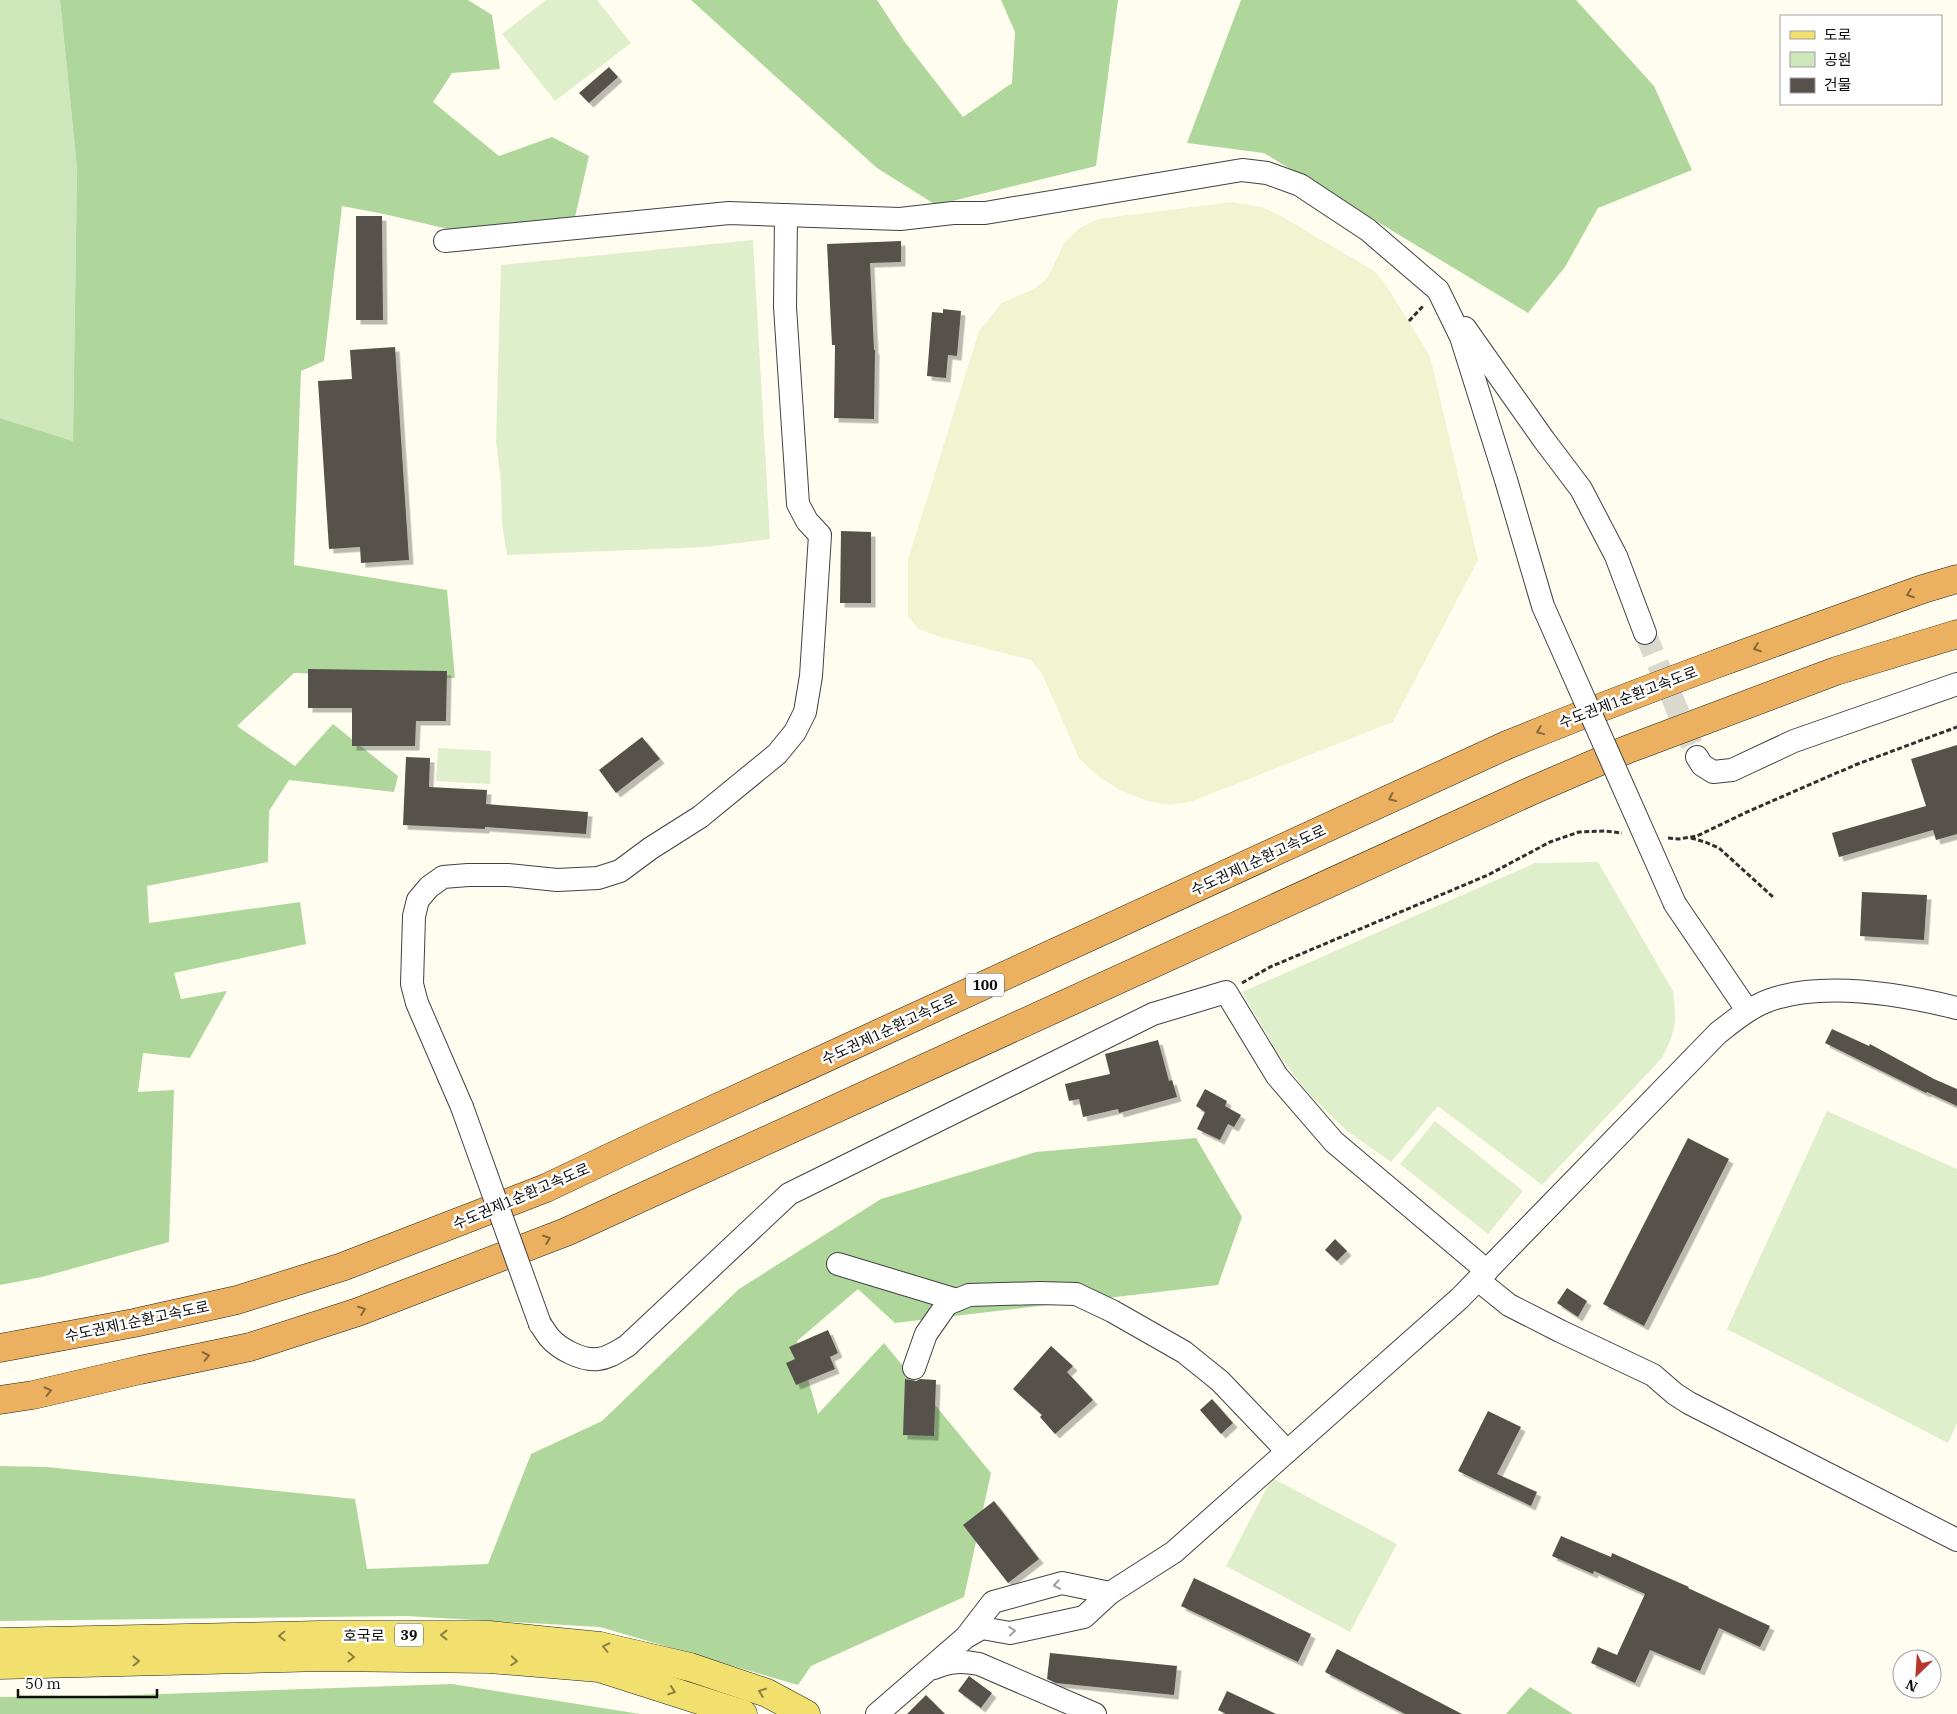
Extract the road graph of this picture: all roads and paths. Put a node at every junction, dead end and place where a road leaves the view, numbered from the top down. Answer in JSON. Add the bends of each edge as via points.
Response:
{"nodes":[{"id":1,"x":786,"y":215,"type":"junction"},
{"id":2,"x":445,"y":241,"type":"dead end"},
{"id":3,"x":1438,"y":290,"type":"junction"},
{"id":4,"x":1957,"y":580,"type":"edge"},
{"id":5,"x":1645,"y":633,"type":"tunnel mouth"},
{"id":6,"x":1957,"y":634,"type":"edge"},
{"id":7,"x":1957,"y":684,"type":"edge"},
{"id":8,"x":1957,"y":727,"type":"edge"},
{"id":9,"x":1697,"y":758,"type":"tunnel mouth"},
{"id":10,"x":1629,"y":834,"type":"dead end"},
{"id":11,"x":1662,"y":837,"type":"dead end"},
{"id":12,"x":1688,"y":838,"type":"junction"},
{"id":13,"x":1773,"y":898,"type":"dead end"},
{"id":14,"x":1226,"y":992,"type":"junction"},
{"id":15,"x":1957,"y":1008,"type":"edge"},
{"id":16,"x":1747,"y":1010,"type":"junction"},
{"id":17,"x":838,"y":1264,"type":"dead end"},
{"id":18,"x":1482,"y":1275,"type":"junction"},
{"id":19,"x":956,"y":1300,"type":"junction"},
{"id":20,"x":0,"y":1348,"type":"edge"},
{"id":21,"x":914,"y":1368,"type":"dead end"},
{"id":22,"x":0,"y":1400,"type":"edge"},
{"id":23,"x":1287,"y":1451,"type":"junction"},
{"id":24,"x":1957,"y":1540,"type":"edge"},
{"id":25,"x":1110,"y":1593,"type":"junction"},
{"id":26,"x":966,"y":1637,"type":"junction"},
{"id":27,"x":0,"y":1642,"type":"edge"},
{"id":28,"x":0,"y":1664,"type":"edge"},
{"id":29,"x":928,"y":1670,"type":"junction"},
{"id":30,"x":743,"y":1714,"type":"edge"},
{"id":31,"x":806,"y":1714,"type":"edge"},
{"id":32,"x":877,"y":1714,"type":"edge"},
{"id":33,"x":1095,"y":1714,"type":"edge"}],
"edges":[{"from":1,"to":2,"type":"lane","via":[[729,213]]},
{"from":1,"to":3,"type":"lane","via":[[900,219],[985,213],[1242,170],[1267,173],[1300,185],[1368,230]]},
{"from":1,"to":14,"type":"lane","bridge":true,"via":[[785,306],[798,504],[820,535],[810,676],[805,712],[796,732],[777,754],[700,817],[620,871],[598,878],[557,880],[508,874],[443,877],[418,900],[414,916],[412,984],[417,1003],[462,1107],[540,1324],[549,1338],[581,1357],[597,1359],[612,1355],[627,1346],[789,1194],[1152,1014]]},
{"from":3,"to":5,"type":"lane","via":[[1581,489],[1616,556]]},
{"from":3,"to":16,"type":"lane","bridge":true,"via":[[1461,337],[1543,606],[1675,904]]},
{"from":4,"to":20,"type":"highway","name":"수도권제1순환고속도로","number":"100","one_way":true,"via":[[1923,589],[1712,664],[1507,745],[519,1199],[342,1267],[237,1300]]},
{"from":22,"to":6,"type":"highway","one_way":true,"via":[[250,1346],[358,1312],[566,1232],[1626,750],[1836,671]]},
{"from":7,"to":9,"type":"lane","via":[[1794,741],[1732,770],[1713,772]]},
{"from":8,"to":12,"type":"path","via":[[1854,765]]},
{"from":10,"to":14,"type":"path","via":[[1579,832],[1550,842],[1488,875],[1270,967]]},
{"from":11,"to":12,"type":"path"},
{"from":12,"to":13,"type":"path","via":[[1719,848]]},
{"from":14,"to":18,"type":"lane","via":[[1277,1076],[1334,1142]]},
{"from":15,"to":16,"type":"lane","via":[[1890,994],[1818,990],[1776,998]]},
{"from":16,"to":18,"type":"lane","via":[[1718,1033]]},
{"from":17,"to":19,"type":"lane"},
{"from":18,"to":23,"type":"lane"},
{"from":18,"to":24,"type":"lane","via":[[1509,1305],[1653,1375],[1689,1403]]},
{"from":19,"to":21,"type":"lane","via":[[947,1304],[926,1334]]},
{"from":19,"to":23,"type":"lane","via":[[985,1294],[1076,1294],[1184,1352],[1220,1381]]},
{"from":23,"to":25,"type":"lane","via":[[1174,1552]]},
{"from":26,"to":25,"type":"lane","one_way":true,"via":[[982,1628],[1010,1632],[1084,1617]]},
{"from":25,"to":26,"type":"lane","one_way":true,"via":[[1062,1583],[993,1602]]},
{"from":26,"to":29,"type":"lane"},
{"from":31,"to":27,"type":"main road","name":"호국로","number":"39","one_way":true,"via":[[767,1693],[690,1667],[600,1646],[489,1635]]},
{"from":28,"to":30,"type":"main road","name":"호국로","number":"39","one_way":true,"via":[[325,1657],[490,1659],[599,1668]]},
{"from":29,"to":32,"type":"lane"},
{"from":29,"to":33,"type":"lane","via":[[960,1661],[978,1664]]}]}
